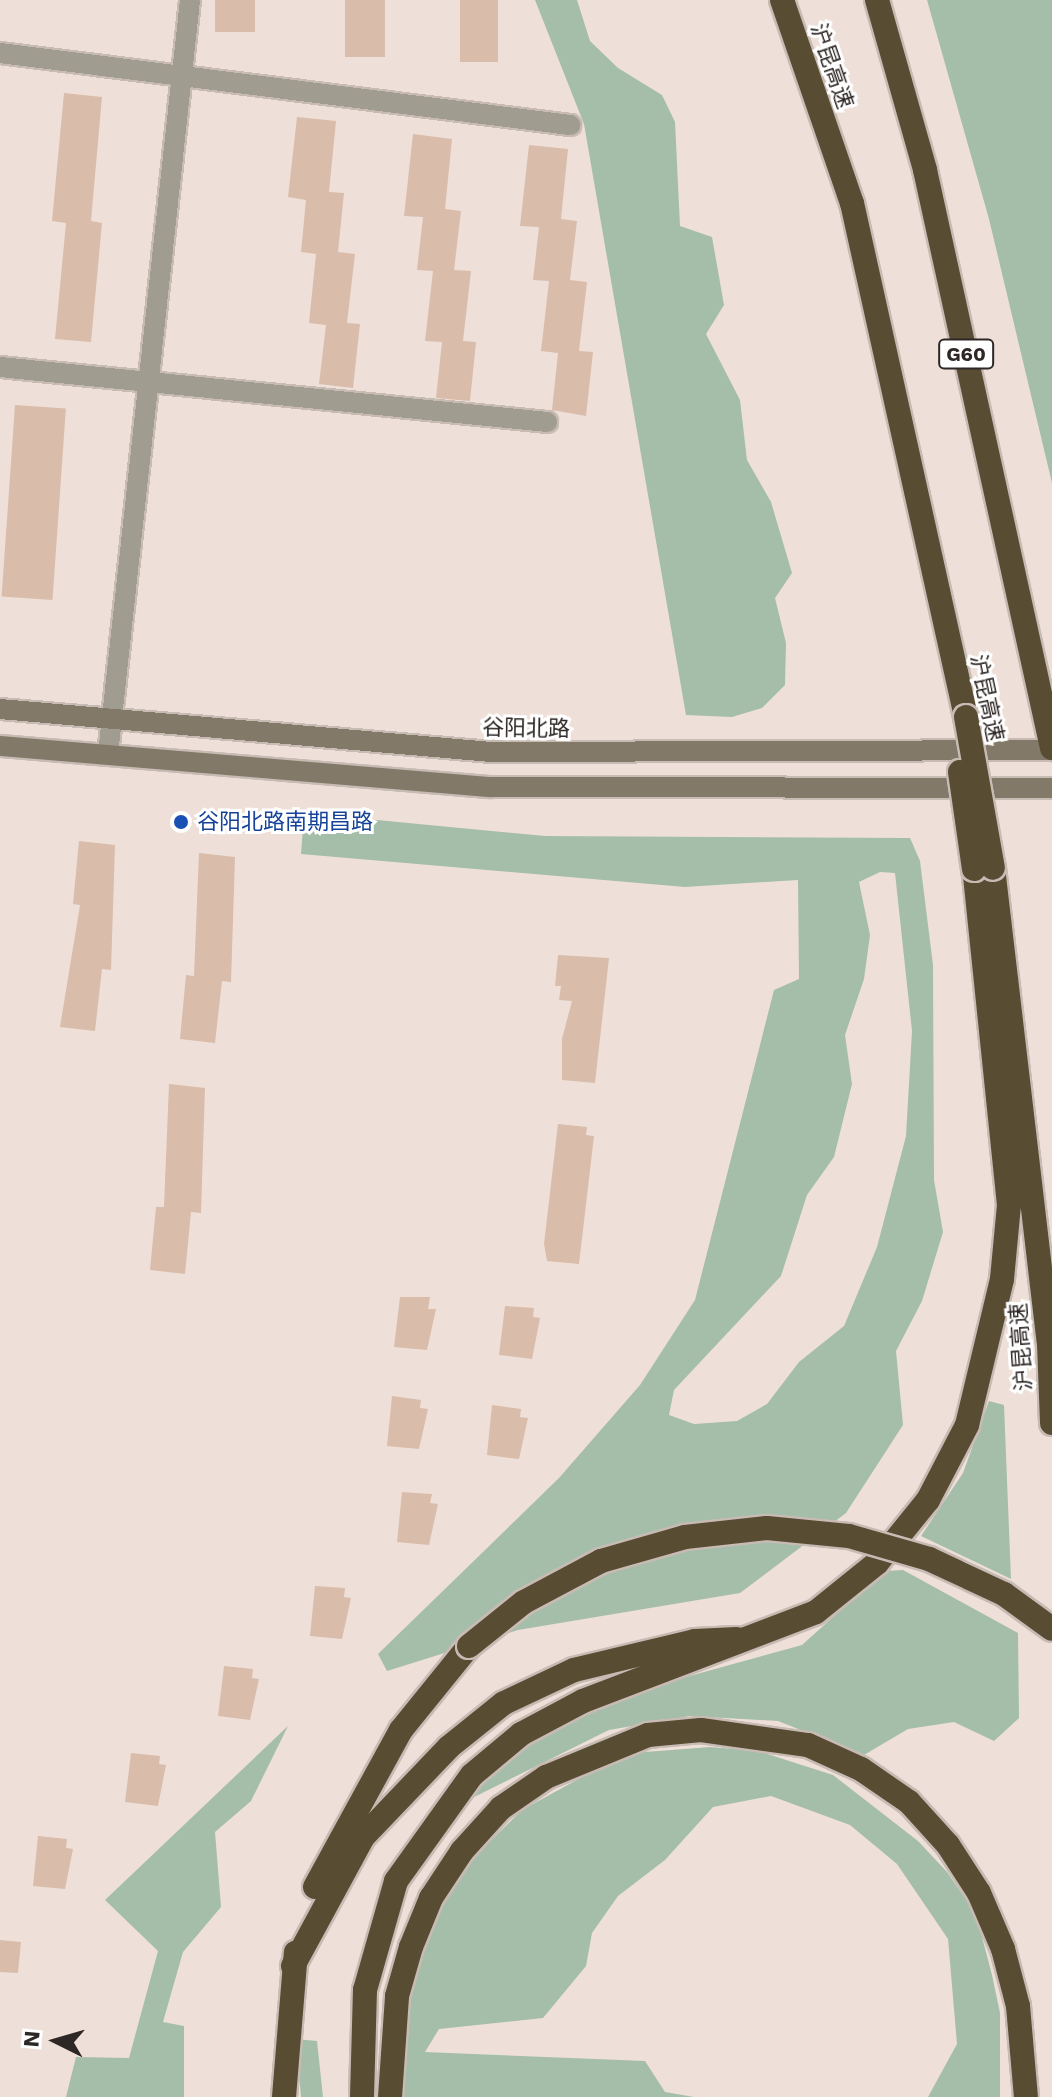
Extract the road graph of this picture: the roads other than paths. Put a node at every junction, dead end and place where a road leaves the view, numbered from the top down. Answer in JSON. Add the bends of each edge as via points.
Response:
{"nodes":[{"id":1,"x":190,"y":0,"type":"edge"},
{"id":2,"x":782,"y":0,"type":"edge"},
{"id":3,"x":877,"y":0,"type":"edge"},
{"id":4,"x":0,"y":53,"type":"edge"},
{"id":5,"x":182,"y":76,"type":"junction"},
{"id":6,"x":570,"y":125,"type":"dead end"},
{"id":7,"x":0,"y":367,"type":"edge"},
{"id":8,"x":149,"y":382,"type":"junction"},
{"id":9,"x":547,"y":422,"type":"dead end"},
{"id":10,"x":0,"y":709,"type":"edge"},
{"id":11,"x":112,"y":720,"type":"junction"},
{"id":12,"x":0,"y":746,"type":"edge"},
{"id":13,"x":1052,"y":749,"type":"edge"},
{"id":14,"x":108,"y":754,"type":"junction"},
{"id":15,"x":1052,"y":788,"type":"edge"},
{"id":16,"x":984,"y":868,"type":"junction"},
{"id":17,"x":1052,"y":1423,"type":"edge"},
{"id":18,"x":1052,"y":1629,"type":"edge"},
{"id":19,"x":751,"y":1639,"type":"junction"},
{"id":20,"x":293,"y":1966,"type":"junction"},
{"id":21,"x":284,"y":2097,"type":"edge"},
{"id":22,"x":362,"y":2097,"type":"edge"},
{"id":23,"x":390,"y":2097,"type":"edge"},
{"id":24,"x":1026,"y":2097,"type":"edge"}],
"edges":[{"from":1,"to":5,"type":"street"},
{"from":2,"to":16,"type":"highway","name":"沪昆高速","bridge":true,"via":[[852,203],[959,718]]},
{"from":3,"to":13,"type":"highway","number":"G60","via":[[925,170]]},
{"from":4,"to":5,"type":"street"},
{"from":5,"to":6,"type":"street"},
{"from":5,"to":8,"type":"street"},
{"from":7,"to":8,"type":"street"},
{"from":8,"to":9,"type":"street"},
{"from":8,"to":11,"type":"street"},
{"from":10,"to":11,"type":"main road","name":"谷阳北路"},
{"from":11,"to":13,"type":"main road","name":"谷阳北路","via":[[507,753]]},
{"from":11,"to":14,"type":"street"},
{"from":12,"to":14,"type":"main road"},
{"from":14,"to":15,"type":"main road","via":[[549,789]]},
{"from":16,"to":17,"type":"highway","name":"沪昆高速","via":[[1049,1344]]},
{"from":16,"to":19,"type":"highway","via":[[1009,1205],[1002,1279],[967,1425],[928,1500],[877,1563],[816,1612]]},
{"from":18,"to":20,"type":"highway","bridge":true,"via":[[1004,1594],[929,1559],[849,1536],[767,1528],[685,1537],[601,1561],[524,1602],[469,1646],[425,1695],[365,1790],[303,1914]]},
{"from":19,"to":20,"type":"highway","via":[[695,1641],[574,1670],[504,1703],[449,1747],[363,1837]]},
{"from":19,"to":22,"type":"highway","via":[[583,1701],[521,1734],[472,1775],[396,1881],[365,1990]]},
{"from":20,"to":21,"type":"highway"},
{"from":23,"to":24,"type":"highway","via":[[397,1996],[411,1947],[431,1898],[462,1851],[501,1808],[546,1777],[648,1735],[701,1730],[808,1745],[861,1769],[909,1802],[948,1845],[979,1893],[1003,1949],[1018,2006]]}]}
